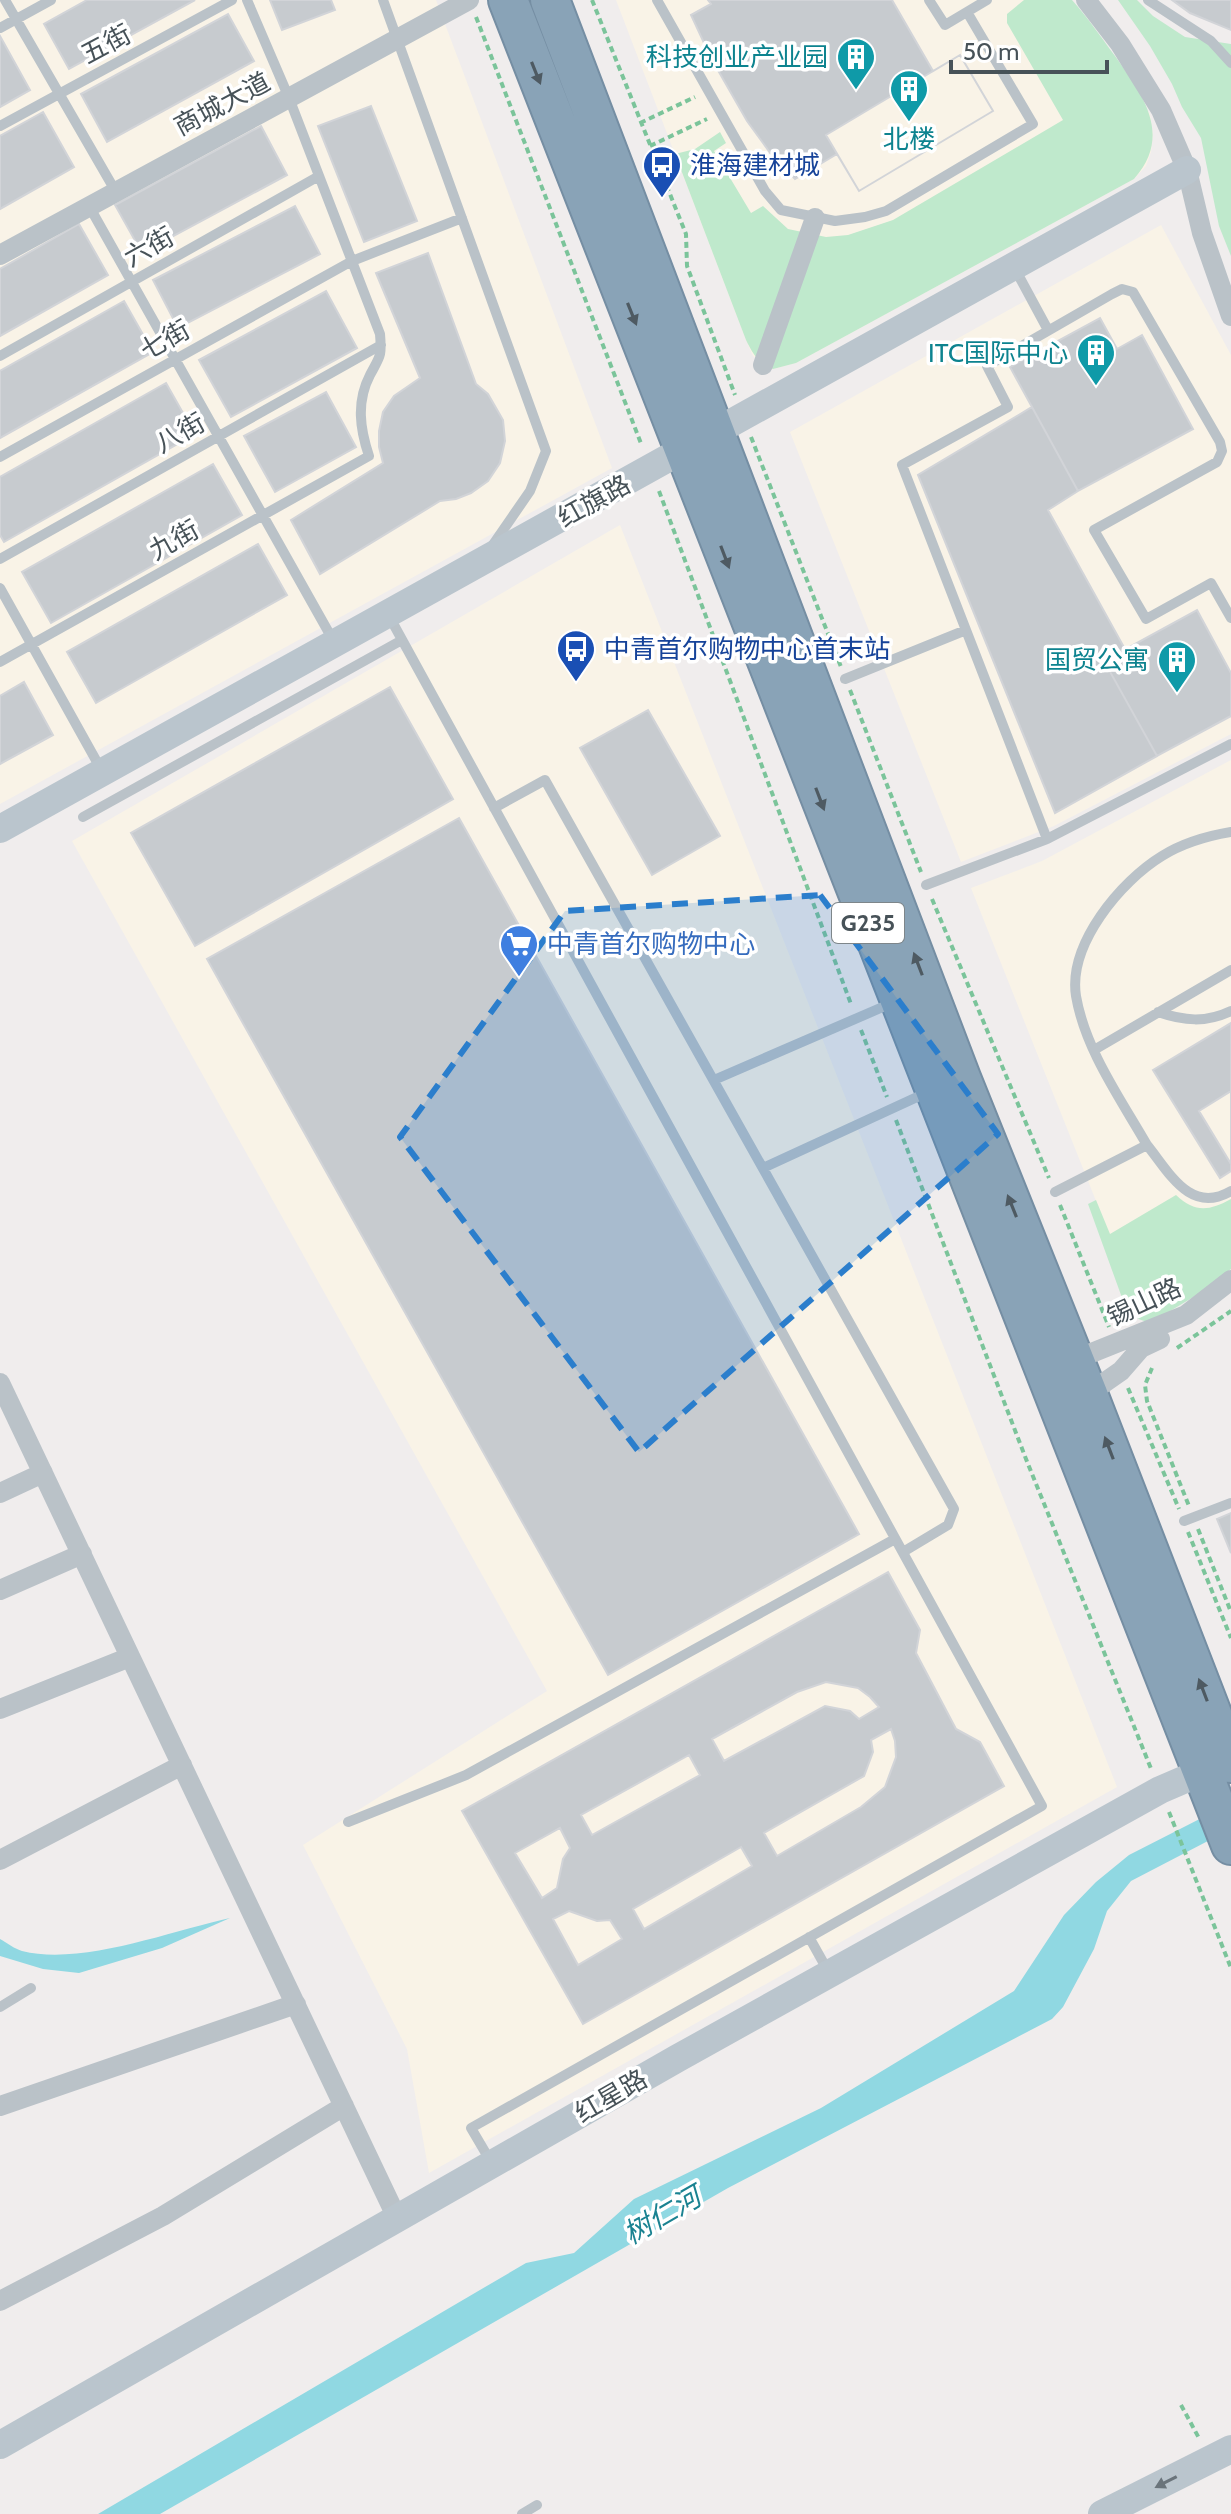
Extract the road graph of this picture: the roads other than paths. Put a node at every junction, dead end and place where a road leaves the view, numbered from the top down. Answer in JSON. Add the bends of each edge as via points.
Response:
{"nodes":[{"id":1,"x":5,"y":0,"type":"edge"},
{"id":2,"x":51,"y":0,"type":"edge"},
{"id":3,"x":232,"y":0,"type":"edge"},
{"id":4,"x":247,"y":0,"type":"edge"},
{"id":5,"x":383,"y":0,"type":"edge"},
{"id":6,"x":550,"y":0,"type":"edge"},
{"id":7,"x":657,"y":0,"type":"edge"},
{"id":8,"x":929,"y":0,"type":"edge"},
{"id":9,"x":987,"y":0,"type":"edge"},
{"id":10,"x":1086,"y":0,"type":"edge"},
{"id":11,"x":1148,"y":0,"type":"edge"},
{"id":12,"x":484,"y":4,"type":"edge"},
{"id":13,"x":967,"y":12,"type":"junction"},
{"id":14,"x":16,"y":19,"type":"junction"},
{"id":15,"x":0,"y":28,"type":"edge"},
{"id":16,"x":397,"y":39,"type":"junction"},
{"id":17,"x":1231,"y":63,"type":"edge"},
{"id":18,"x":59,"y":94,"type":"junction"},
{"id":19,"x":289,"y":98,"type":"junction"},
{"id":20,"x":0,"y":126,"type":"edge"},
{"id":21,"x":1187,"y":170,"type":"junction"},
{"id":22,"x":319,"y":176,"type":"junction"},
{"id":23,"x":116,"y":192,"type":"junction"},
{"id":24,"x":89,"y":206,"type":"junction"},
{"id":25,"x":462,"y":218,"type":"junction"},
{"id":26,"x":815,"y":218,"type":"junction"},
{"id":27,"x":0,"y":255,"type":"edge"},
{"id":28,"x":352,"y":261,"type":"junction"},
{"id":29,"x":1014,"y":268,"type":"junction"},
{"id":30,"x":132,"y":281,"type":"junction"},
{"id":31,"x":1231,"y":316,"type":"edge"},
{"id":32,"x":1048,"y":330,"type":"junction"},
{"id":33,"x":381,"y":345,"type":"junction"},
{"id":34,"x":0,"y":356,"type":"edge"},
{"id":35,"x":175,"y":359,"type":"junction"},
{"id":36,"x":763,"y":365,"type":"dead end"},
{"id":37,"x":715,"y":434,"type":"junction"},
{"id":38,"x":219,"y":437,"type":"junction"},
{"id":39,"x":0,"y":457,"type":"edge"},
{"id":40,"x":263,"y":515,"type":"junction"},
{"id":41,"x":0,"y":559,"type":"edge"},
{"id":42,"x":478,"y":565,"type":"junction"},
{"id":43,"x":0,"y":588,"type":"edge"},
{"id":44,"x":388,"y":615,"type":"junction"},
{"id":45,"x":1231,"y":618,"type":"edge"},
{"id":46,"x":966,"y":630,"type":"junction"},
{"id":47,"x":402,"y":640,"type":"junction"},
{"id":48,"x":335,"y":644,"type":"junction"},
{"id":49,"x":32,"y":645,"type":"junction"},
{"id":50,"x":0,"y":662,"type":"edge"},
{"id":51,"x":845,"y":679,"type":"road end"},
{"id":52,"x":1231,"y":744,"type":"edge"},
{"id":53,"x":103,"y":772,"type":"junction"},
{"id":54,"x":494,"y":808,"type":"junction"},
{"id":55,"x":83,"y":817,"type":"dead end"},
{"id":56,"x":0,"y":829,"type":"edge"},
{"id":57,"x":1231,"y":832,"type":"edge"},
{"id":58,"x":1047,"y":839,"type":"junction"},
{"id":59,"x":926,"y":885,"type":"road end"},
{"id":60,"x":1231,"y":970,"type":"edge"},
{"id":61,"x":899,"y":1000,"type":"junction"},
{"id":62,"x":1231,"y":1011,"type":"edge"},
{"id":63,"x":1158,"y":1012,"type":"junction"},
{"id":64,"x":1094,"y":1050,"type":"junction"},
{"id":65,"x":714,"y":1080,"type":"junction"},
{"id":66,"x":947,"y":1084,"type":"junction"},
{"id":67,"x":1147,"y":1145,"type":"junction"},
{"id":68,"x":763,"y":1168,"type":"junction"},
{"id":69,"x":1231,"y":1191,"type":"edge"},
{"id":70,"x":1055,"y":1192,"type":"road end"},
{"id":71,"x":1231,"y":1280,"type":"edge"},
{"id":72,"x":1231,"y":1294,"type":"edge"},
{"id":73,"x":1081,"y":1377,"type":"junction"},
{"id":74,"x":0,"y":1383,"type":"edge"},
{"id":75,"x":43,"y":1473,"type":"junction"},
{"id":76,"x":0,"y":1493,"type":"edge"},
{"id":77,"x":1231,"y":1503,"type":"edge"},
{"id":78,"x":1188,"y":1519,"type":"road end"},
{"id":79,"x":895,"y":1539,"type":"junction"},
{"id":80,"x":903,"y":1552,"type":"junction"},
{"id":81,"x":82,"y":1554,"type":"junction"},
{"id":82,"x":0,"y":1590,"type":"edge"},
{"id":83,"x":130,"y":1657,"type":"junction"},
{"id":84,"x":0,"y":1709,"type":"edge"},
{"id":85,"x":182,"y":1765,"type":"junction"},
{"id":86,"x":1221,"y":1765,"type":"edge"},
{"id":87,"x":348,"y":1822,"type":"dead end"},
{"id":88,"x":1231,"y":1845,"type":"edge"},
{"id":89,"x":0,"y":1860,"type":"edge"},
{"id":90,"x":809,"y":1937,"type":"junction"},
{"id":91,"x":830,"y":1974,"type":"junction"},
{"id":92,"x":31,"y":1988,"type":"dead end"},
{"id":93,"x":296,"y":2004,"type":"junction"},
{"id":94,"x":0,"y":2007,"type":"edge"},
{"id":95,"x":0,"y":2106,"type":"edge"},
{"id":96,"x":344,"y":2106,"type":"junction"},
{"id":97,"x":492,"y":2164,"type":"junction"},
{"id":98,"x":397,"y":2218,"type":"junction"},
{"id":99,"x":0,"y":2301,"type":"edge"},
{"id":100,"x":0,"y":2445,"type":"edge"},
{"id":101,"x":1221,"y":2455,"type":"edge"},
{"id":102,"x":537,"y":2505,"type":"dead end"},
{"id":103,"x":522,"y":2514,"type":"edge"},
{"id":104,"x":1102,"y":2514,"type":"edge"}],
"edges":[{"from":1,"to":14,"type":"lane"},
{"from":2,"to":14,"type":"lane"},
{"from":3,"to":18,"type":"lane","name":"五街"},
{"from":4,"to":19,"type":"lane"},
{"from":5,"to":16,"type":"lane"},
{"from":6,"to":37,"type":"highway","number":"G235"},
{"from":7,"to":26,"type":"lane","via":[[765,191],[781,210]]},
{"from":8,"to":13,"type":"lane","via":[[945,25]]},
{"from":9,"to":13,"type":"lane"},
{"from":10,"to":21,"type":"street","via":[[1161,110]]},
{"from":11,"to":17,"type":"lane","via":[[1211,41]]},
{"from":12,"to":16,"type":"street","name":"商城大道"},
{"from":12,"to":37,"type":"highway","number":"G235","one_way":true},
{"from":13,"to":26,"type":"lane","via":[[1033,124],[886,211],[835,221]]},
{"from":14,"to":15,"type":"lane"},
{"from":14,"to":18,"type":"lane"},
{"from":16,"to":19,"type":"street","name":"商城大道"},
{"from":16,"to":25,"type":"lane"},
{"from":18,"to":20,"type":"lane","name":"五街"},
{"from":18,"to":23,"type":"lane"},
{"from":19,"to":22,"type":"lane"},
{"from":19,"to":23,"type":"street","name":"商城大道"},
{"from":21,"to":29,"type":"street","name":"红旗路"},
{"from":21,"to":31,"type":"street"},
{"from":22,"to":28,"type":"lane"},
{"from":22,"to":30,"type":"lane","name":"六街"},
{"from":23,"to":24,"type":"street","name":"商城大道"},
{"from":24,"to":27,"type":"street","name":"商城大道"},
{"from":24,"to":30,"type":"lane"},
{"from":25,"to":28,"type":"lane","name":"七街"},
{"from":25,"to":42,"type":"lane","via":[[546,451],[530,491]]},
{"from":26,"to":36,"type":"street"},
{"from":28,"to":33,"type":"lane"},
{"from":28,"to":35,"type":"lane","name":"七街"},
{"from":29,"to":32,"type":"lane"},
{"from":29,"to":37,"type":"street","name":"红旗路"},
{"from":30,"to":34,"type":"lane","name":"六街"},
{"from":30,"to":35,"type":"lane"},
{"from":32,"to":45,"type":"lane","via":[[1122,289],[1133,292],[1222,451],[1217,462],[1094,530],[1146,619],[1211,583]]},
{"from":32,"to":46,"type":"lane","via":[[987,366],[1008,407],[902,465]]},
{"from":33,"to":38,"type":"lane","name":"八街"},
{"from":33,"to":40,"type":"lane","name":"九街","via":[[383,356],[370,375],[361,407],[369,456]]},
{"from":35,"to":38,"type":"lane"},
{"from":35,"to":39,"type":"lane","name":"七街"},
{"from":37,"to":42,"type":"street","name":"红旗路"},
{"from":37,"to":61,"type":"highway","number":"G235","one_way":true},
{"from":66,"to":37,"type":"highway","number":"G235","one_way":true},
{"from":38,"to":40,"type":"lane"},
{"from":38,"to":41,"type":"lane","name":"八街"},
{"from":40,"to":48,"type":"lane"},
{"from":40,"to":49,"type":"lane","name":"九街"},
{"from":42,"to":44,"type":"street","name":"红旗路"},
{"from":43,"to":49,"type":"lane"},
{"from":44,"to":47,"type":"lane"},
{"from":44,"to":48,"type":"street","name":"红旗路"},
{"from":46,"to":51,"type":"lane"},
{"from":46,"to":58,"type":"lane"},
{"from":47,"to":54,"type":"lane"},
{"from":47,"to":55,"type":"lane"},
{"from":48,"to":53,"type":"street","name":"红旗路"},
{"from":49,"to":50,"type":"lane","name":"九街"},
{"from":49,"to":53,"type":"lane"},
{"from":52,"to":58,"type":"lane"},
{"from":53,"to":56,"type":"street","name":"红旗路"},
{"from":54,"to":65,"type":"lane","via":[[545,780]]},
{"from":54,"to":79,"type":"lane"},
{"from":57,"to":64,"type":"lane","via":[[1163,856],[1134,877],[1090,934],[1075,988]]},
{"from":58,"to":59,"type":"lane"},
{"from":60,"to":63,"type":"lane"},
{"from":61,"to":65,"type":"lane"},
{"from":61,"to":66,"type":"highway","number":"G235"},
{"from":62,"to":63,"type":"lane","via":[[1195,1020]]},
{"from":63,"to":64,"type":"lane"},
{"from":64,"to":67,"type":"lane"},
{"from":65,"to":68,"type":"lane"},
{"from":66,"to":68,"type":"lane"},
{"from":73,"to":66,"type":"highway","number":"G235","one_way":true},
{"from":66,"to":86,"type":"highway","number":"G235"},
{"from":67,"to":69,"type":"lane","via":[[1198,1198]]},
{"from":67,"to":70,"type":"lane"},
{"from":68,"to":80,"type":"lane","via":[[954,1509],[948,1525]]},
{"from":71,"to":73,"type":"street","name":"锡山路","via":[[1186,1315],[1116,1345]]},
{"from":72,"to":73,"type":"street","name":"锡山路","via":[[1189,1325],[1141,1348],[1121,1371]]},
{"from":86,"to":73,"type":"highway","number":"G235","one_way":true},
{"from":74,"to":75,"type":"street"},
{"from":75,"to":76,"type":"street"},
{"from":75,"to":81,"type":"street"},
{"from":77,"to":78,"type":"lane"},
{"from":79,"to":80,"type":"lane"},
{"from":79,"to":87,"type":"lane","via":[[466,1775]]},
{"from":80,"to":90,"type":"lane","via":[[1042,1806]]},
{"from":81,"to":82,"type":"street"},
{"from":81,"to":83,"type":"street"},
{"from":83,"to":84,"type":"street"},
{"from":83,"to":85,"type":"street"},
{"from":85,"to":89,"type":"street"},
{"from":85,"to":93,"type":"street"},
{"from":86,"to":88,"type":"highway","number":"G235"},
{"from":86,"to":91,"type":"street","name":"红星路","via":[[1160,1790]]},
{"from":90,"to":91,"type":"lane"},
{"from":90,"to":97,"type":"lane","via":[[471,2128]]},
{"from":91,"to":97,"type":"street","name":"红星路"},
{"from":92,"to":94,"type":"lane"},
{"from":93,"to":95,"type":"street"},
{"from":93,"to":96,"type":"street"},
{"from":96,"to":98,"type":"street"},
{"from":96,"to":99,"type":"street","via":[[163,2216]]},
{"from":97,"to":98,"type":"street","name":"红星路"},
{"from":98,"to":100,"type":"street","name":"红星路"},
{"from":101,"to":104,"type":"street","one_way":true},
{"from":102,"to":103,"type":"lane"}]}
